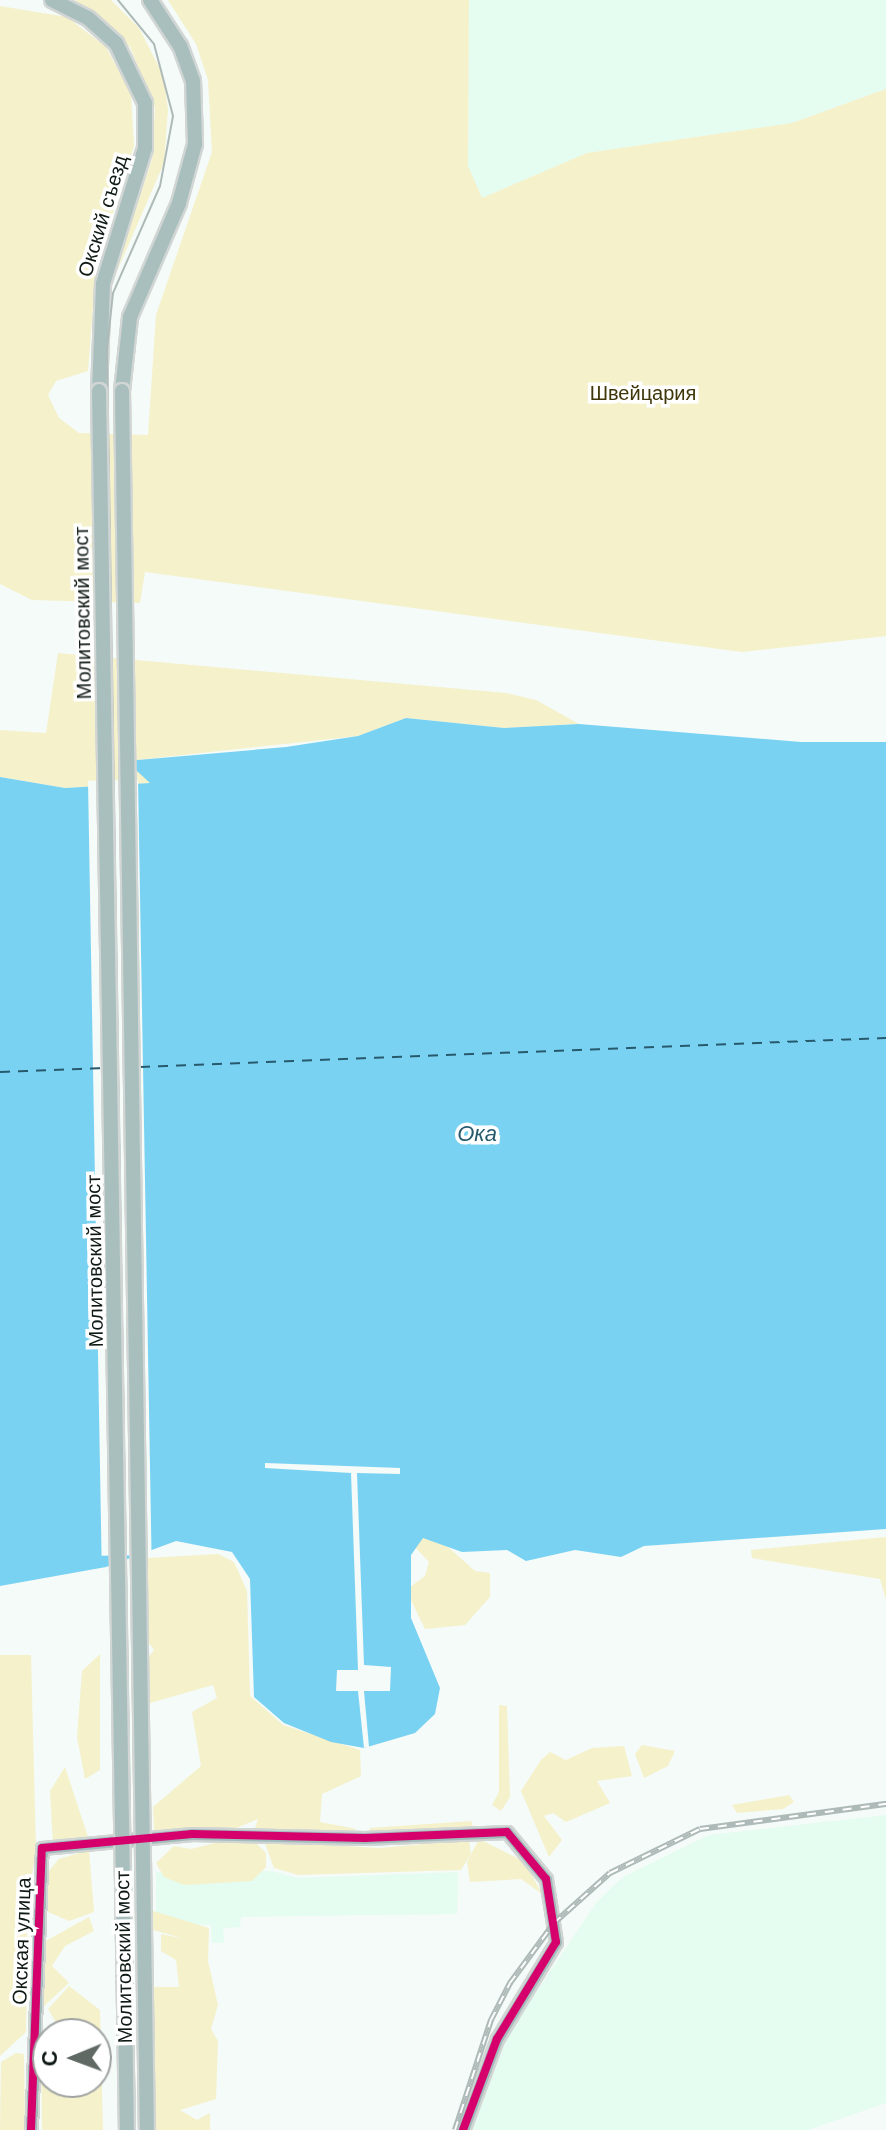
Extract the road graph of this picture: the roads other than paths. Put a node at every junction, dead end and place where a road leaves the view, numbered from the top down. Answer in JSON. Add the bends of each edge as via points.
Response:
{"nodes":[{"id":1,"x":52,"y":0,"type":"edge"},
{"id":2,"x":150,"y":0,"type":"edge"},
{"id":3,"x":99,"y":391,"type":"joint"},
{"id":4,"x":31,"y":2130,"type":"edge"},
{"id":5,"x":127,"y":2130,"type":"edge"},
{"id":6,"x":147,"y":2130,"type":"edge"},
{"id":7,"x":463,"y":2130,"type":"edge"}],
"edges":[{"from":1,"to":3,"type":"main road","name":"Окский съезд","via":[[88,18],[116,43],[145,103],[145,148],[103,284]]},
{"from":2,"to":6,"type":"main road","name":"Молитовский мост","bridge":true,"via":[[180,46],[193,81],[195,144],[179,203],[130,317],[122,391]]},
{"from":3,"to":5,"type":"main road","name":"Молитовский мост","bridge":true},
{"from":4,"to":7,"type":"street","name":"Окская улица","via":[[42,1848],[192,1834],[365,1838],[507,1832],[546,1879],[556,1942],[497,2039]]}]}
